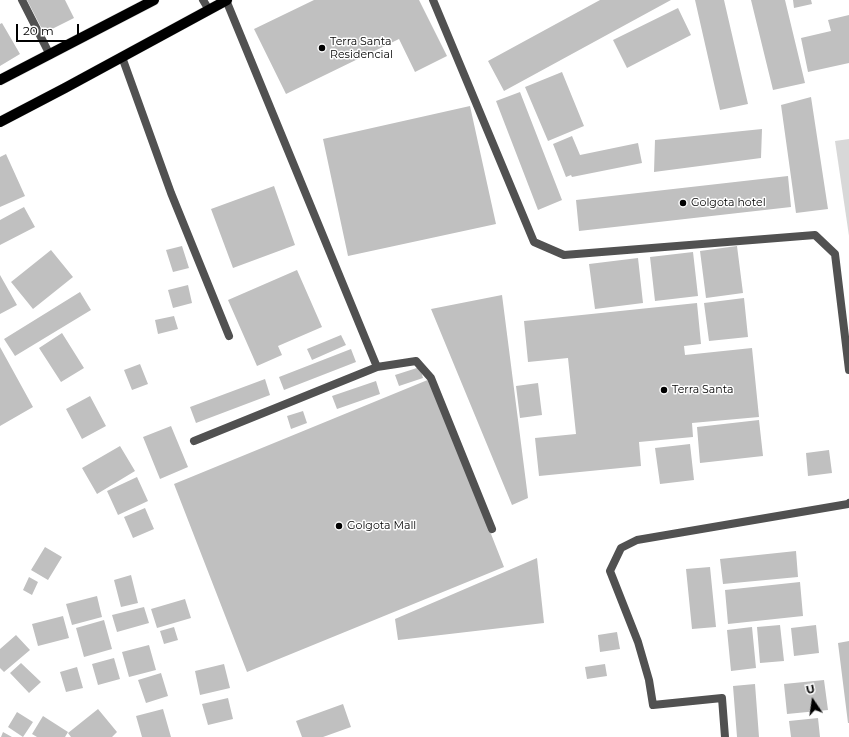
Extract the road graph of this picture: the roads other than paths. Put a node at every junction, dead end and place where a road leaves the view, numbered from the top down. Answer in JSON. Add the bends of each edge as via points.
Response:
{"nodes":[{"id":1,"x":22,"y":0,"type":"edge"},
{"id":2,"x":154,"y":0,"type":"edge"},
{"id":3,"x":203,"y":0,"type":"edge"},
{"id":4,"x":227,"y":0,"type":"edge"},
{"id":5,"x":433,"y":0,"type":"edge"},
{"id":6,"x":209,"y":10,"type":"junction"},
{"id":7,"x":50,"y":55,"type":"junction"},
{"id":8,"x":122,"y":57,"type":"junction"},
{"id":9,"x":0,"y":80,"type":"edge"},
{"id":10,"x":0,"y":122,"type":"edge"},
{"id":11,"x":229,"y":336,"type":"dead end"},
{"id":12,"x":377,"y":367,"type":"junction"},
{"id":13,"x":849,"y":370,"type":"edge"},
{"id":14,"x":194,"y":441,"type":"dead end"},
{"id":15,"x":849,"y":503,"type":"edge"},
{"id":16,"x":492,"y":529,"type":"dead end"},
{"id":17,"x":725,"y":737,"type":"edge"}],
"edges":[{"from":1,"to":7,"type":"street"},
{"from":2,"to":7,"type":"main road"},
{"from":3,"to":6,"type":"street"},
{"from":4,"to":6,"type":"main road"},
{"from":4,"to":12,"type":"street"},
{"from":5,"to":13,"type":"street","via":[[534,242],[564,255],[815,235],[835,254]]},
{"from":6,"to":8,"type":"main road"},
{"from":7,"to":9,"type":"main road"},
{"from":8,"to":10,"type":"main road"},
{"from":8,"to":11,"type":"street","via":[[171,193]]},
{"from":12,"to":14,"type":"street"},
{"from":12,"to":16,"type":"street","via":[[416,361],[431,378]]},
{"from":15,"to":17,"type":"street","via":[[637,540],[621,548],[610,571],[638,642],[650,680],[653,705],[722,698]]}]}
